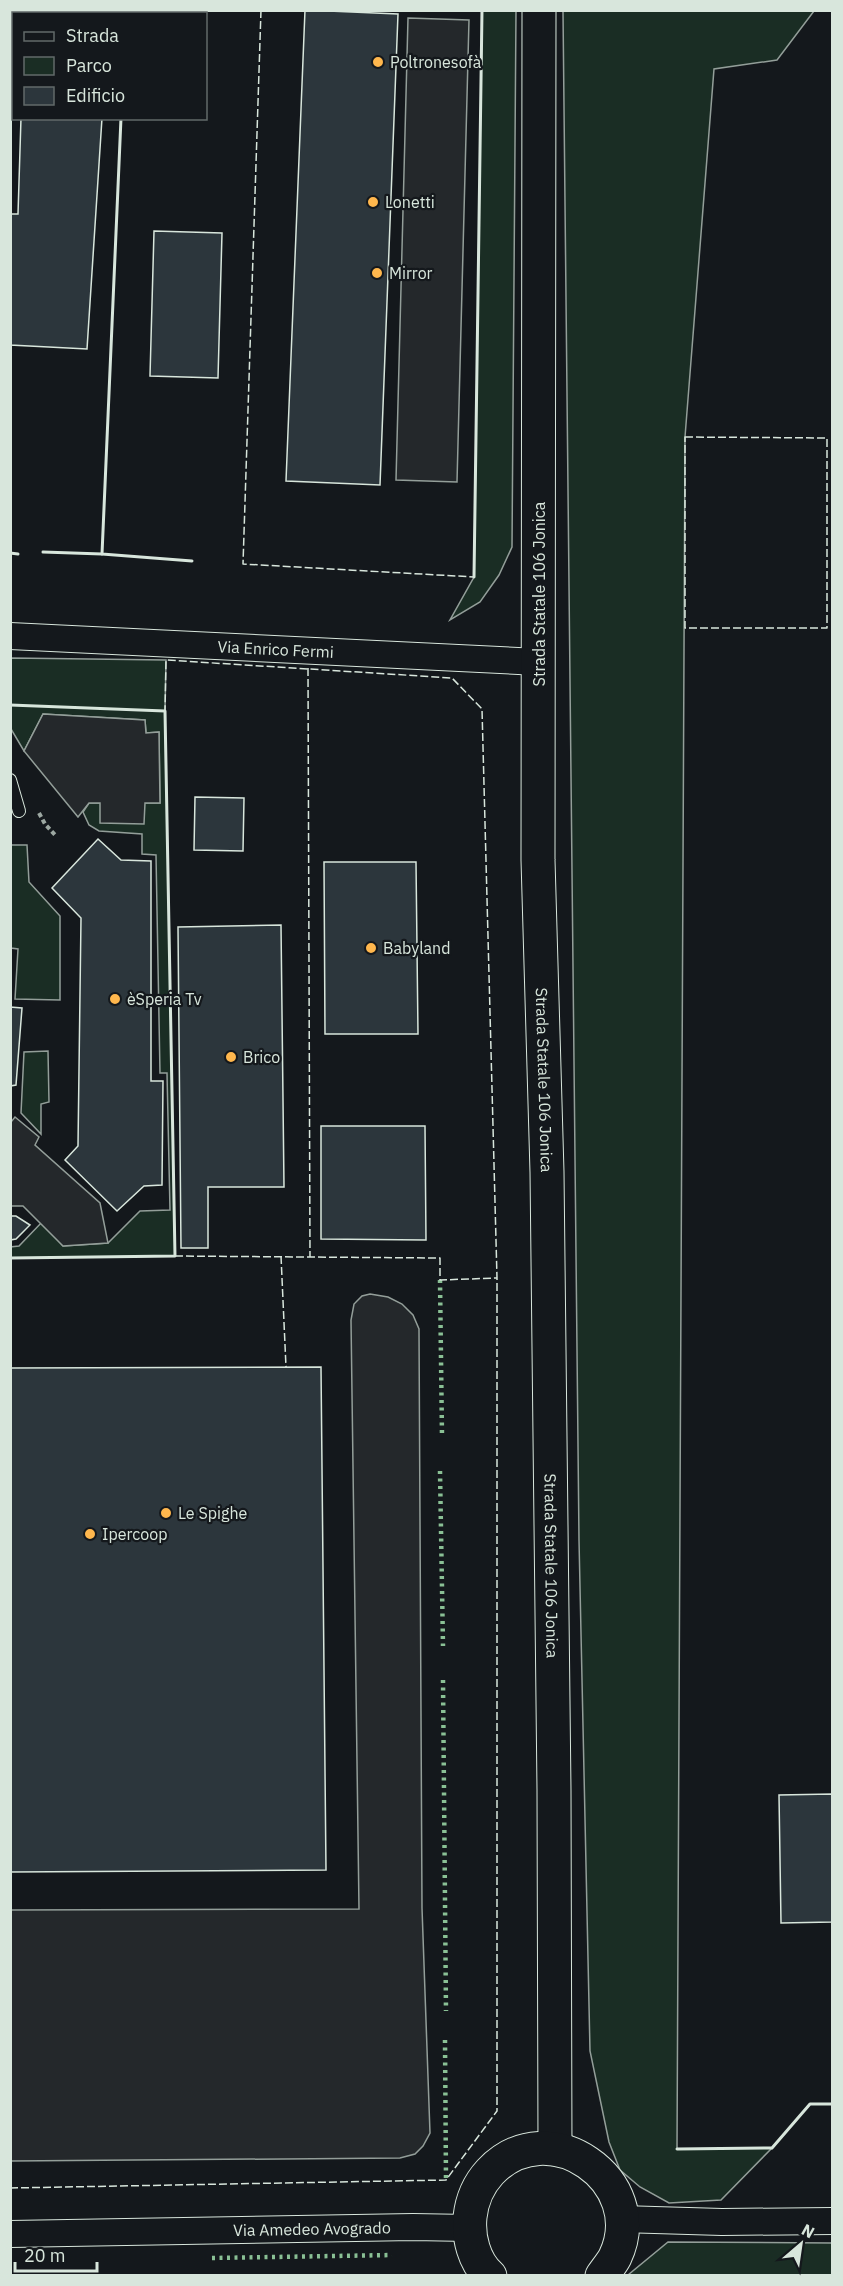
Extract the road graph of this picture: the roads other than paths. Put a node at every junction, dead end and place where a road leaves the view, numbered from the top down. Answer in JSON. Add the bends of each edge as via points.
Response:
{"nodes":[{"id":1,"x":539,"y":10,"type":"edge"},
{"id":2,"x":10,"y":636,"type":"edge"},
{"id":3,"x":539,"y":662,"type":"junction"},
{"id":4,"x":10,"y":780,"type":"edge"},
{"id":5,"x":19,"y":810,"type":"dead end"},
{"id":6,"x":555,"y":2150,"type":"junction"},
{"id":7,"x":621,"y":2219,"type":"junction"},
{"id":8,"x":832,"y":2221,"type":"edge"},
{"id":9,"x":469,"y":2228,"type":"junction"},
{"id":10,"x":10,"y":2234,"type":"edge"},
{"id":11,"x":490,"y":2276,"type":"edge"},
{"id":12,"x":602,"y":2276,"type":"edge"}],
"edges":[{"from":1,"to":3,"type":"main road","name":"Strada Statale 106 Jonica"},
{"from":2,"to":3,"type":"street","name":"Via Enrico Fermi"},
{"from":3,"to":6,"type":"main road","name":"Strada Statale 106 Jonica","via":[[538,860],[547,1172],[554,1754]]},
{"from":4,"to":5,"type":"lane"},
{"from":6,"to":7,"type":"main road","via":[[590,2162],[609,2181],[620,2205]]},
{"from":6,"to":9,"type":"main road","via":[[519,2152],[498,2164],[481,2182],[471,2204]]},
{"from":7,"to":8,"type":"street","via":[[722,2223]]},
{"from":7,"to":12,"type":"main road","via":[[615,2257]]},
{"from":9,"to":10,"type":"street","name":"Via Amedeo Avogrado"},
{"from":9,"to":11,"type":"main road","via":[[474,2252]]}]}
